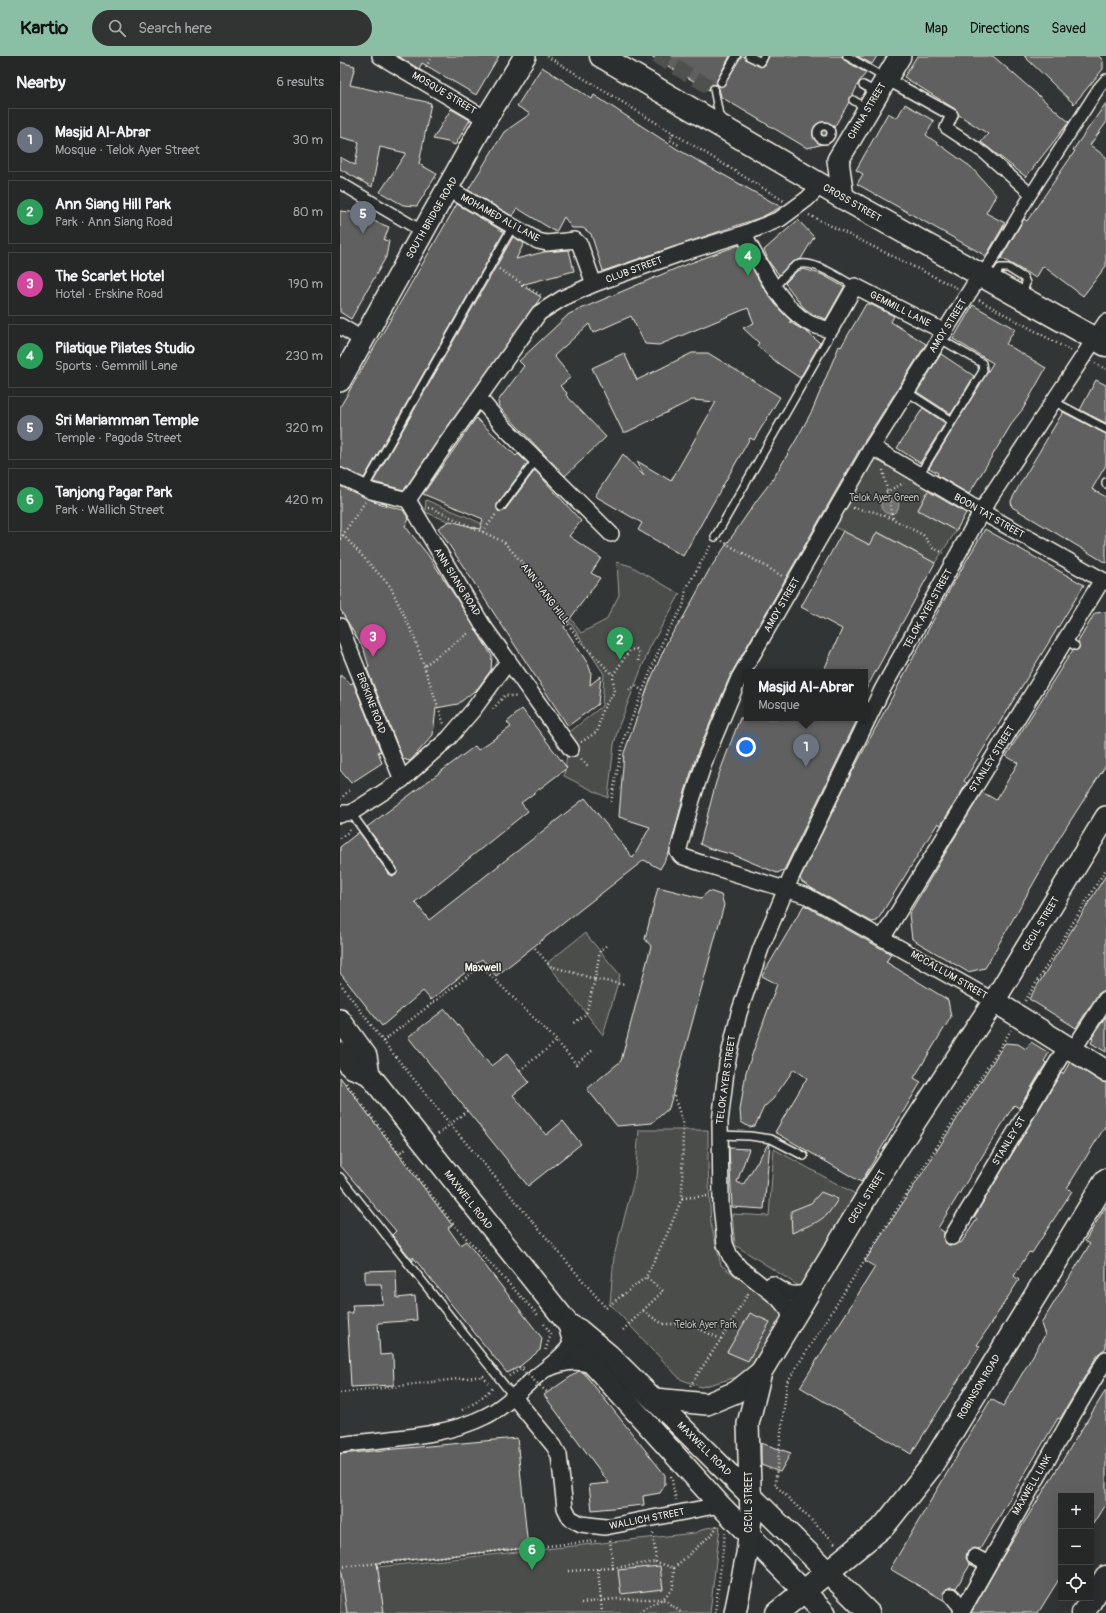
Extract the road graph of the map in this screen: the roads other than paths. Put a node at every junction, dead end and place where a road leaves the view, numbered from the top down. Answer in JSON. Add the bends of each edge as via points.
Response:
{"nodes":[{"id":1,"x":380,"y":56,"type":"edge"},
{"id":2,"x":525,"y":56,"type":"edge"},
{"id":3,"x":736,"y":56,"type":"edge"},
{"id":4,"x":749,"y":56,"type":"edge"},
{"id":5,"x":764,"y":56,"type":"edge"},
{"id":6,"x":847,"y":56,"type":"edge"},
{"id":7,"x":900,"y":56,"type":"edge"},
{"id":8,"x":907,"y":56,"type":"edge"},
{"id":9,"x":609,"y":58,"type":"edge"},
{"id":10,"x":1106,"y":80,"type":"edge"},
{"id":11,"x":721,"y":82,"type":"dead end"},
{"id":12,"x":714,"y":89,"type":"dead end"},
{"id":13,"x":873,"y":91,"type":"junction"},
{"id":14,"x":486,"y":119,"type":"junction"},
{"id":15,"x":721,"y":126,"type":"junction"},
{"id":16,"x":842,"y":142,"type":"junction"},
{"id":17,"x":340,"y":183,"type":"edge"},
{"id":18,"x":821,"y":184,"type":"junction"},
{"id":19,"x":449,"y":189,"type":"junction"},
{"id":20,"x":1031,"y":194,"type":"junction"},
{"id":21,"x":844,"y":198,"type":"junction"},
{"id":22,"x":513,"y":226,"type":"junction"},
{"id":23,"x":424,"y":232,"type":"junction"},
{"id":24,"x":743,"y":234,"type":"junction"},
{"id":25,"x":986,"y":278,"type":"junction"},
{"id":26,"x":594,"y":284,"type":"junction"},
{"id":27,"x":855,"y":286,"type":"junction"},
{"id":28,"x":774,"y":287,"type":"junction"},
{"id":29,"x":340,"y":326,"type":"edge"},
{"id":30,"x":830,"y":330,"type":"junction"},
{"id":31,"x":942,"y":335,"type":"junction"},
{"id":32,"x":1102,"y":335,"type":"edge"},
{"id":33,"x":363,"y":340,"type":"junction"},
{"id":34,"x":340,"y":381,"type":"edge"},
{"id":35,"x":907,"y":392,"type":"junction"},
{"id":36,"x":479,"y":398,"type":"junction"},
{"id":37,"x":1052,"y":401,"type":"junction"},
{"id":38,"x":952,"y":421,"type":"junction"},
{"id":39,"x":1106,"y":429,"type":"edge"},
{"id":40,"x":872,"y":447,"type":"junction"},
{"id":41,"x":537,"y":460,"type":"junction"},
{"id":42,"x":919,"y":475,"type":"junction"},
{"id":43,"x":340,"y":476,"type":"edge"},
{"id":44,"x":368,"y":490,"type":"junction"},
{"id":45,"x":411,"y":506,"type":"junction"},
{"id":46,"x":501,"y":507,"type":"road end"},
{"id":47,"x":982,"y":512,"type":"junction"},
{"id":48,"x":611,"y":534,"type":"dead end"},
{"id":49,"x":715,"y":537,"type":"road end"},
{"id":50,"x":1104,"y":581,"type":"edge"},
{"id":51,"x":340,"y":626,"type":"edge"},
{"id":52,"x":508,"y":662,"type":"junction"},
{"id":53,"x":744,"y":669,"type":"edge"},
{"id":54,"x":744,"y":669,"type":"edge"},
{"id":55,"x":868,"y":717,"type":"edge"},
{"id":56,"x":866,"y":721,"type":"edge"},
{"id":57,"x":571,"y":749,"type":"dead end"},
{"id":58,"x":402,"y":780,"type":"junction"},
{"id":59,"x":345,"y":814,"type":"edge"},
{"id":60,"x":1106,"y":817,"type":"edge"},
{"id":61,"x":340,"y":826,"type":"edge"},
{"id":62,"x":393,"y":871,"type":"dead end"},
{"id":63,"x":781,"y":887,"type":"junction"},
{"id":64,"x":883,"y":937,"type":"junction"},
{"id":65,"x":1106,"y":999,"type":"edge"},
{"id":66,"x":994,"y":1001,"type":"junction"},
{"id":67,"x":340,"y":1020,"type":"edge"},
{"id":68,"x":1070,"y":1048,"type":"junction"},
{"id":69,"x":350,"y":1061,"type":"edge"},
{"id":70,"x":1106,"y":1071,"type":"edge"},
{"id":71,"x":719,"y":1135,"type":"junction"},
{"id":72,"x":804,"y":1156,"type":"dead end"},
{"id":73,"x":340,"y":1178,"type":"edge"},
{"id":74,"x":1106,"y":1180,"type":"edge"},
{"id":75,"x":952,"y":1237,"type":"dead end"},
{"id":76,"x":730,"y":1256,"type":"junction"},
{"id":77,"x":809,"y":1292,"type":"junction"},
{"id":78,"x":791,"y":1320,"type":"junction"},
{"id":79,"x":574,"y":1333,"type":"junction"},
{"id":80,"x":1106,"y":1359,"type":"edge"},
{"id":81,"x":598,"y":1368,"type":"junction"},
{"id":82,"x":544,"y":1370,"type":"junction"},
{"id":83,"x":761,"y":1372,"type":"junction"},
{"id":84,"x":513,"y":1396,"type":"junction"},
{"id":85,"x":655,"y":1399,"type":"junction"},
{"id":86,"x":340,"y":1445,"type":"edge"},
{"id":87,"x":750,"y":1495,"type":"junction"},
{"id":88,"x":720,"y":1513,"type":"junction"},
{"id":89,"x":749,"y":1535,"type":"junction"},
{"id":90,"x":828,"y":1573,"type":"junction"},
{"id":91,"x":1106,"y":1577,"type":"edge"},
{"id":92,"x":803,"y":1591,"type":"junction"},
{"id":93,"x":952,"y":1596,"type":"dead end"},
{"id":94,"x":962,"y":1611,"type":"edge"},
{"id":95,"x":735,"y":1613,"type":"edge"},
{"id":96,"x":777,"y":1613,"type":"edge"},
{"id":97,"x":825,"y":1613,"type":"edge"},
{"id":98,"x":869,"y":1613,"type":"edge"},
{"id":99,"x":1083,"y":1613,"type":"edge"}],
"edges":[{"from":1,"to":14,"type":"street","name":"MOSQUE STREET"},
{"from":2,"to":14,"type":"main road","name":"SOUTH BRIDGE ROAD"},
{"from":3,"to":11,"type":"lane"},
{"from":4,"to":5,"type":"lane","via":[[761,62]]},
{"from":6,"to":13,"type":"lane"},
{"from":7,"to":13,"type":"main road","name":"CHINA STREET"},
{"from":8,"to":13,"type":"main road","name":"CHINA STREET"},
{"from":9,"to":15,"type":"main road","name":"CROSS STREET"},
{"from":10,"to":20,"type":"street","via":[[1098,88]]},
{"from":12,"to":15,"type":"lane"},
{"from":13,"to":16,"type":"main road","name":"CHINA STREET"},
{"from":13,"to":16,"type":"main road","name":"CHINA STREET"},
{"from":13,"to":20,"type":"street","via":[[952,115],[946,128],[984,153]]},
{"from":14,"to":19,"type":"main road","name":"SOUTH BRIDGE ROAD"},
{"from":15,"to":18,"type":"main road","name":"CROSS STREET"},
{"from":16,"to":21,"type":"main road"},
{"from":17,"to":23,"type":"street"},
{"from":18,"to":21,"type":"main road","name":"CROSS STREET"},
{"from":18,"to":24,"type":"street","name":"CLUB STREET","via":[[796,209],[780,219]]},
{"from":19,"to":22,"type":"street","name":"MOHAMED ALI LANE"},
{"from":19,"to":23,"type":"main road","name":"SOUTH BRIDGE ROAD"},
{"from":20,"to":25,"type":"street","via":[[990,263]]},
{"from":21,"to":25,"type":"main road","name":"CROSS STREET"},
{"from":22,"to":26,"type":"street","name":"MOHAMED ALI LANE","via":[[538,241],[575,240],[580,245]]},
{"from":22,"to":44,"type":"lane"},
{"from":23,"to":33,"type":"main road","name":"SOUTH BRIDGE ROAD"},
{"from":24,"to":26,"type":"street","name":"CLUB STREET"},
{"from":24,"to":28,"type":"street"},
{"from":25,"to":31,"type":"street","name":"AMOY STREET","via":[[968,294]]},
{"from":25,"to":32,"type":"main road","name":"CROSS STREET","via":[[1021,298]]},
{"from":26,"to":36,"type":"street","name":"CLUB STREET","via":[[554,303],[539,314]]},
{"from":27,"to":28,"type":"lane","name":"GEMMILL LANE","via":[[814,265],[806,264],[798,265]]},
{"from":27,"to":30,"type":"street"},
{"from":27,"to":31,"type":"street","name":"GEMMILL LANE"},
{"from":28,"to":30,"type":"street","via":[[790,309],[808,323]]},
{"from":29,"to":33,"type":"street"},
{"from":30,"to":49,"type":"lane","via":[[828,339]]},
{"from":31,"to":35,"type":"street","name":"AMOY STREET"},
{"from":31,"to":38,"type":"lane","via":[[982,363],[983,367],[980,378]]},
{"from":32,"to":37,"type":"street","name":"TELOK AYER STREET","via":[[1087,359]]},
{"from":33,"to":34,"type":"main road","name":"SOUTH BRIDGE ROAD"},
{"from":35,"to":38,"type":"lane"},
{"from":35,"to":40,"type":"street","name":"AMOY STREET"},
{"from":36,"to":41,"type":"street"},
{"from":36,"to":45,"type":"street","name":"CLUB STREET"},
{"from":37,"to":39,"type":"lane"},
{"from":37,"to":47,"type":"street","name":"TELOK AYER STREET"},
{"from":38,"to":42,"type":"lane"},
{"from":40,"to":42,"type":"street","name":"BOON TAT STREET"},
{"from":40,"to":53,"type":"street","name":"AMOY STREET"},
{"from":41,"to":46,"type":"lane"},
{"from":41,"to":48,"type":"street"},
{"from":42,"to":47,"type":"street","name":"BOON TAT STREET"},
{"from":43,"to":44,"type":"street"},
{"from":44,"to":45,"type":"street"},
{"from":45,"to":52,"type":"street","name":"ANN SIANG ROAD","via":[[482,624]]},
{"from":47,"to":50,"type":"street","name":"BOON TAT STREET"},
{"from":47,"to":55,"type":"street","name":"TELOK AYER STREET"},
{"from":50,"to":64,"type":"street","name":"STANLEY STREET","via":[[1071,643]]},
{"from":51,"to":58,"type":"street","name":"ERSKINE ROAD"},
{"from":52,"to":57,"type":"street","name":"ANN SIANG ROAD"},
{"from":52,"to":58,"type":"street","via":[[474,710],[449,738]]},
{"from":54,"to":63,"type":"street","name":"AMOY STREET","via":[[706,757],[678,848],[681,856]]},
{"from":56,"to":63,"type":"street","name":"TELOK AYER STREET"},
{"from":58,"to":59,"type":"street"},
{"from":59,"to":61,"type":"street","via":[[349,820]]},
{"from":59,"to":62,"type":"lane"},
{"from":60,"to":66,"type":"main road","name":"CECIL STREET"},
{"from":63,"to":64,"type":"street","name":"MCCALLUM STREET","via":[[807,896]]},
{"from":63,"to":71,"type":"street","name":"TELOK AYER STREET","via":[[777,911],[761,948],[734,1027]]},
{"from":64,"to":66,"type":"street","name":"MCCALLUM STREET"},
{"from":65,"to":68,"type":"street","name":"STANLEY ST"},
{"from":66,"to":68,"type":"main road","name":"MCCALLUM STREET"},
{"from":66,"to":77,"type":"main road","name":"CECIL STREET"},
{"from":67,"to":69,"type":"main road","name":"MAXWELL ROAD"},
{"from":68,"to":70,"type":"main road","name":"MCCALLUM STREET"},
{"from":68,"to":75,"type":"street","name":"STANLEY ST"},
{"from":69,"to":79,"type":"main road","name":"MAXWELL ROAD","via":[[424,1144]]},
{"from":71,"to":72,"type":"lane","via":[[771,1139]]},
{"from":71,"to":76,"type":"street","name":"TELOK AYER STREET","via":[[720,1196],[725,1244]]},
{"from":73,"to":84,"type":"lane"},
{"from":74,"to":90,"type":"main road","name":"ROBINSON ROAD","via":[[930,1468],[884,1526]]},
{"from":76,"to":77,"type":"street","via":[[785,1293],[796,1296]]},
{"from":76,"to":78,"type":"street","name":"TELOK AYER STREET","via":[[740,1268],[780,1299]]},
{"from":77,"to":78,"type":"main road","name":"CECIL STREET"},
{"from":78,"to":83,"type":"main road","name":"CECIL STREET"},
{"from":79,"to":81,"type":"main road","name":"MAXWELL ROAD"},
{"from":79,"to":82,"type":"street"},
{"from":79,"to":85,"type":"main road","name":"MAXWELL ROAD","via":[[609,1355]]},
{"from":80,"to":94,"type":"street","name":"MAXWELL LINK"},
{"from":81,"to":82,"type":"street","via":[[587,1362],[578,1362]]},
{"from":81,"to":88,"type":"main road","name":"MAXWELL ROAD"},
{"from":82,"to":84,"type":"street"},
{"from":83,"to":85,"type":"main road","via":[[736,1392],[707,1404]]},
{"from":83,"to":87,"type":"main road","name":"CECIL STREET","via":[[748,1424]]},
{"from":84,"to":86,"type":"street","via":[[486,1416],[449,1429]]},
{"from":84,"to":88,"type":"street","name":"WALLICH STREET","via":[[554,1446],[559,1456],[565,1508],[570,1518],[581,1524],[605,1527]]},
{"from":85,"to":87,"type":"main road","name":"MAXWELL ROAD"},
{"from":87,"to":89,"type":"main road","name":"CECIL STREET"},
{"from":87,"to":90,"type":"main road","name":"MAXWELL ROAD"},
{"from":88,"to":89,"type":"main road","name":"MAXWELL ROAD"},
{"from":89,"to":92,"type":"main road","name":"MAXWELL ROAD"},
{"from":89,"to":95,"type":"main road","name":"CECIL STREET"},
{"from":90,"to":92,"type":"main road","name":"ROBINSON ROAD"},
{"from":90,"to":98,"type":"main road","name":"MAXWELL ROAD"},
{"from":91,"to":99,"type":"main road"},
{"from":92,"to":96,"type":"main road","name":"ROBINSON ROAD"},
{"from":92,"to":97,"type":"main road","name":"MAXWELL ROAD"},
{"from":93,"to":94,"type":"street"}]}
